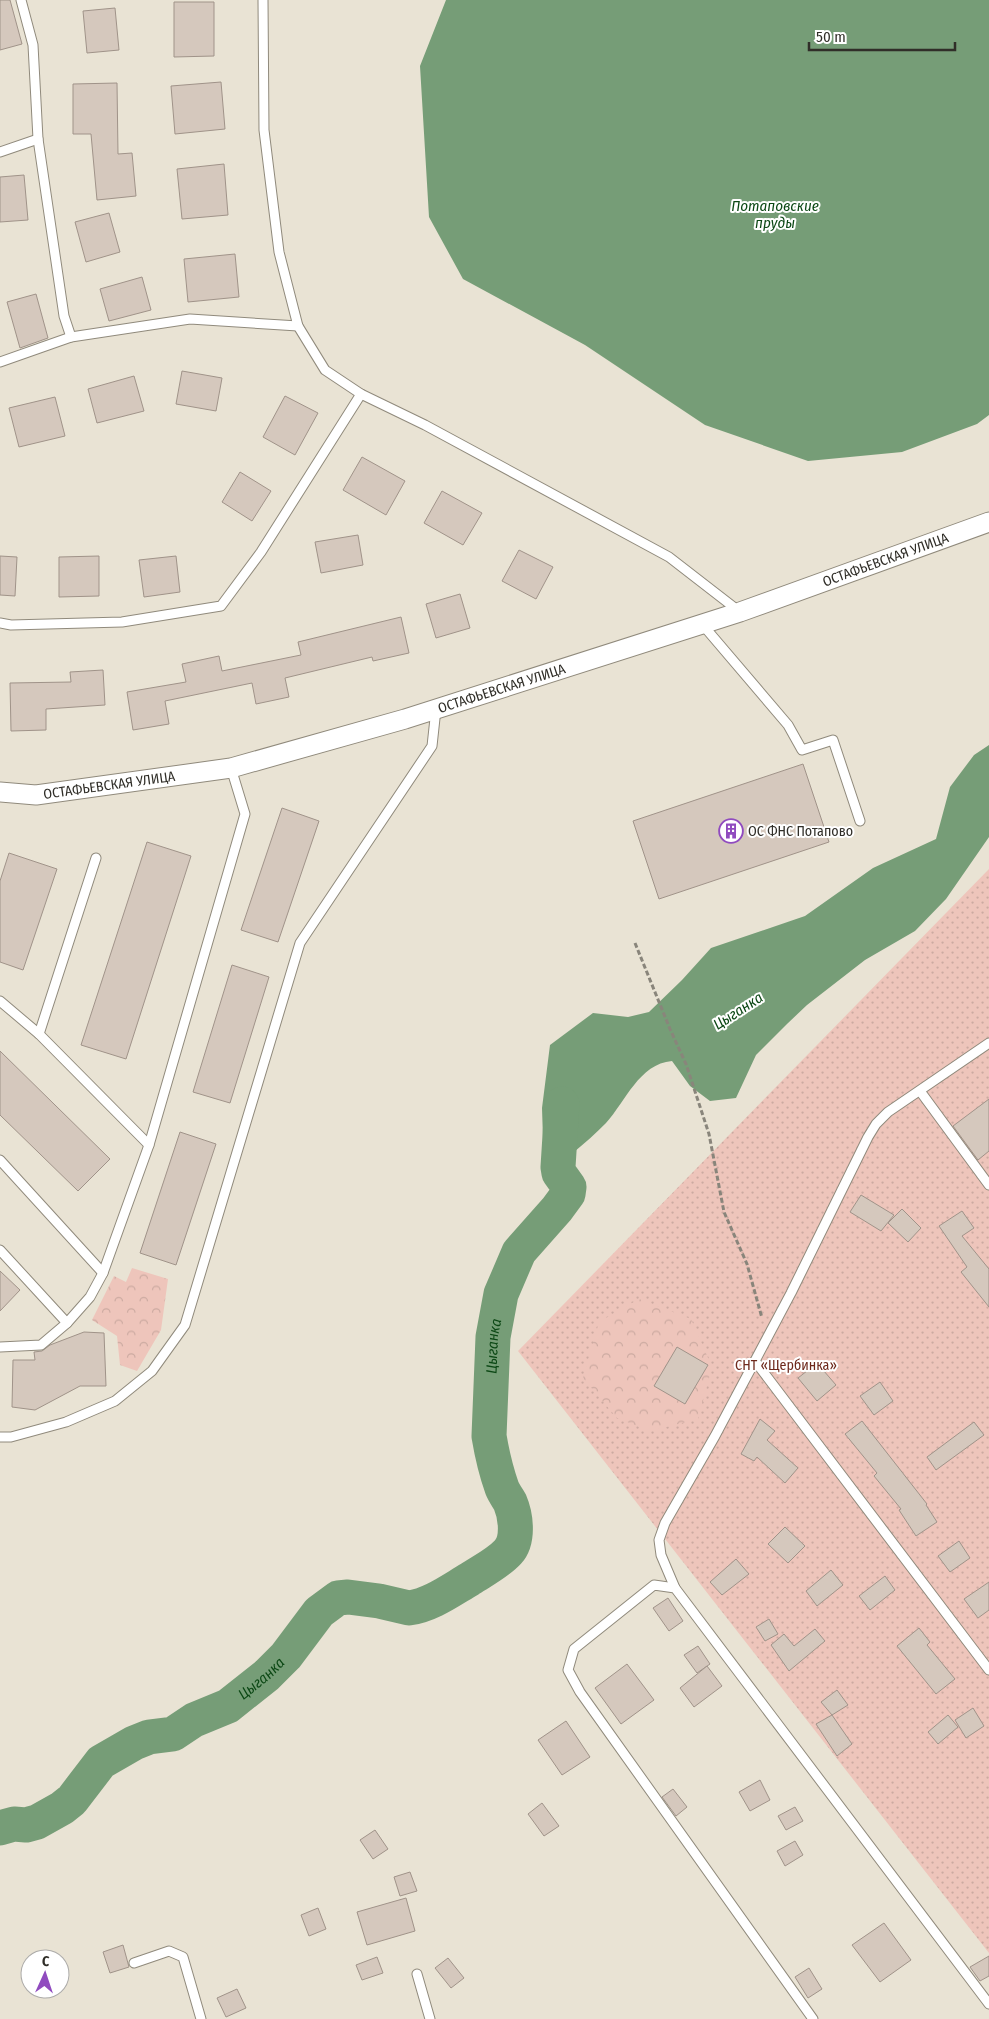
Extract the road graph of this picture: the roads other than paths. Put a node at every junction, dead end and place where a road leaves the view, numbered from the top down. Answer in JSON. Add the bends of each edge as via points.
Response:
{"nodes":[{"id":1,"x":21,"y":0,"type":"edge"},
{"id":2,"x":263,"y":0,"type":"edge"},
{"id":3,"x":38,"y":139,"type":"junction"},
{"id":4,"x":0,"y":152,"type":"edge"},
{"id":5,"x":298,"y":326,"type":"junction"},
{"id":6,"x":71,"y":337,"type":"junction"},
{"id":7,"x":0,"y":362,"type":"edge"},
{"id":8,"x":362,"y":394,"type":"junction"},
{"id":9,"x":989,"y":522,"type":"edge"},
{"id":10,"x":740,"y":612,"type":"junction"},
{"id":11,"x":0,"y":623,"type":"edge"},
{"id":12,"x":702,"y":624,"type":"junction"},
{"id":13,"x":436,"y":709,"type":"junction"},
{"id":14,"x":231,"y":768,"type":"junction"},
{"id":15,"x":0,"y":792,"type":"edge"},
{"id":16,"x":860,"y":821,"type":"dead end"},
{"id":17,"x":96,"y":858,"type":"dead end"},
{"id":18,"x":0,"y":1001,"type":"edge"},
{"id":19,"x":39,"y":1034,"type":"junction"},
{"id":20,"x":989,"y":1043,"type":"edge"},
{"id":21,"x":920,"y":1091,"type":"junction"},
{"id":22,"x":150,"y":1145,"type":"junction"},
{"id":23,"x":0,"y":1160,"type":"edge"},
{"id":24,"x":989,"y":1184,"type":"edge"},
{"id":25,"x":0,"y":1250,"type":"edge"},
{"id":26,"x":103,"y":1273,"type":"junction"},
{"id":27,"x":66,"y":1323,"type":"junction"},
{"id":28,"x":0,"y":1347,"type":"edge"},
{"id":29,"x":755,"y":1361,"type":"junction"},
{"id":30,"x":0,"y":1437,"type":"edge"},
{"id":31,"x":674,"y":1588,"type":"junction"},
{"id":32,"x":989,"y":1670,"type":"edge"},
{"id":33,"x":134,"y":1963,"type":"dead end"},
{"id":34,"x":417,"y":1974,"type":"dead end"},
{"id":35,"x":989,"y":2004,"type":"edge"},
{"id":36,"x":201,"y":2019,"type":"edge"},
{"id":37,"x":430,"y":2019,"type":"edge"},
{"id":38,"x":813,"y":2019,"type":"edge"}],
"edges":[{"from":1,"to":3,"type":"lane","via":[[33,45]]},
{"from":2,"to":5,"type":"lane","via":[[264,130],[279,252]]},
{"from":3,"to":4,"type":"lane"},
{"from":3,"to":6,"type":"lane","via":[[64,316]]},
{"from":5,"to":6,"type":"lane","via":[[190,319]]},
{"from":5,"to":8,"type":"lane","via":[[325,370]]},
{"from":6,"to":7,"type":"lane"},
{"from":8,"to":10,"type":"lane","via":[[669,557]]},
{"from":8,"to":11,"type":"lane","via":[[261,552],[221,606],[122,622]]},
{"from":9,"to":10,"type":"street","name":"ОСТАФЬЕВСКАЯ УЛИЦА"},
{"from":10,"to":12,"type":"street","name":"ОСТАФЬЕВСКАЯ УЛИЦА"},
{"from":12,"to":13,"type":"street","name":"ОСТАФЬЕВСКАЯ УЛИЦА"},
{"from":12,"to":16,"type":"lane","via":[[788,725],[802,750],[833,740]]},
{"from":13,"to":14,"type":"street","name":"ОСТАФЬЕВСКАЯ УЛИЦА"},
{"from":13,"to":30,"type":"lane","via":[[432,746],[300,943],[185,1325],[152,1371],[114,1401],[66,1422]]},
{"from":14,"to":15,"type":"street","name":"ОСТАФЬЕВСКАЯ УЛИЦА","via":[[36,795]]},
{"from":14,"to":22,"type":"lane","via":[[245,814]]},
{"from":17,"to":19,"type":"lane"},
{"from":18,"to":19,"type":"lane"},
{"from":19,"to":22,"type":"lane"},
{"from":20,"to":21,"type":"lane"},
{"from":21,"to":24,"type":"lane"},
{"from":21,"to":29,"type":"lane","via":[[888,1112],[868,1137]]},
{"from":22,"to":26,"type":"lane"},
{"from":23,"to":26,"type":"lane"},
{"from":25,"to":27,"type":"lane"},
{"from":26,"to":27,"type":"lane","via":[[90,1297]]},
{"from":27,"to":28,"type":"lane","via":[[41,1346]]},
{"from":29,"to":31,"type":"lane","via":[[665,1523],[660,1540],[661,1555]]},
{"from":29,"to":32,"type":"lane"},
{"from":31,"to":35,"type":"lane"},
{"from":31,"to":38,"type":"lane","via":[[654,1585],[574,1649],[568,1670],[580,1692]]},
{"from":33,"to":36,"type":"lane","via":[[169,1951],[184,1957]]},
{"from":34,"to":37,"type":"lane"}]}
